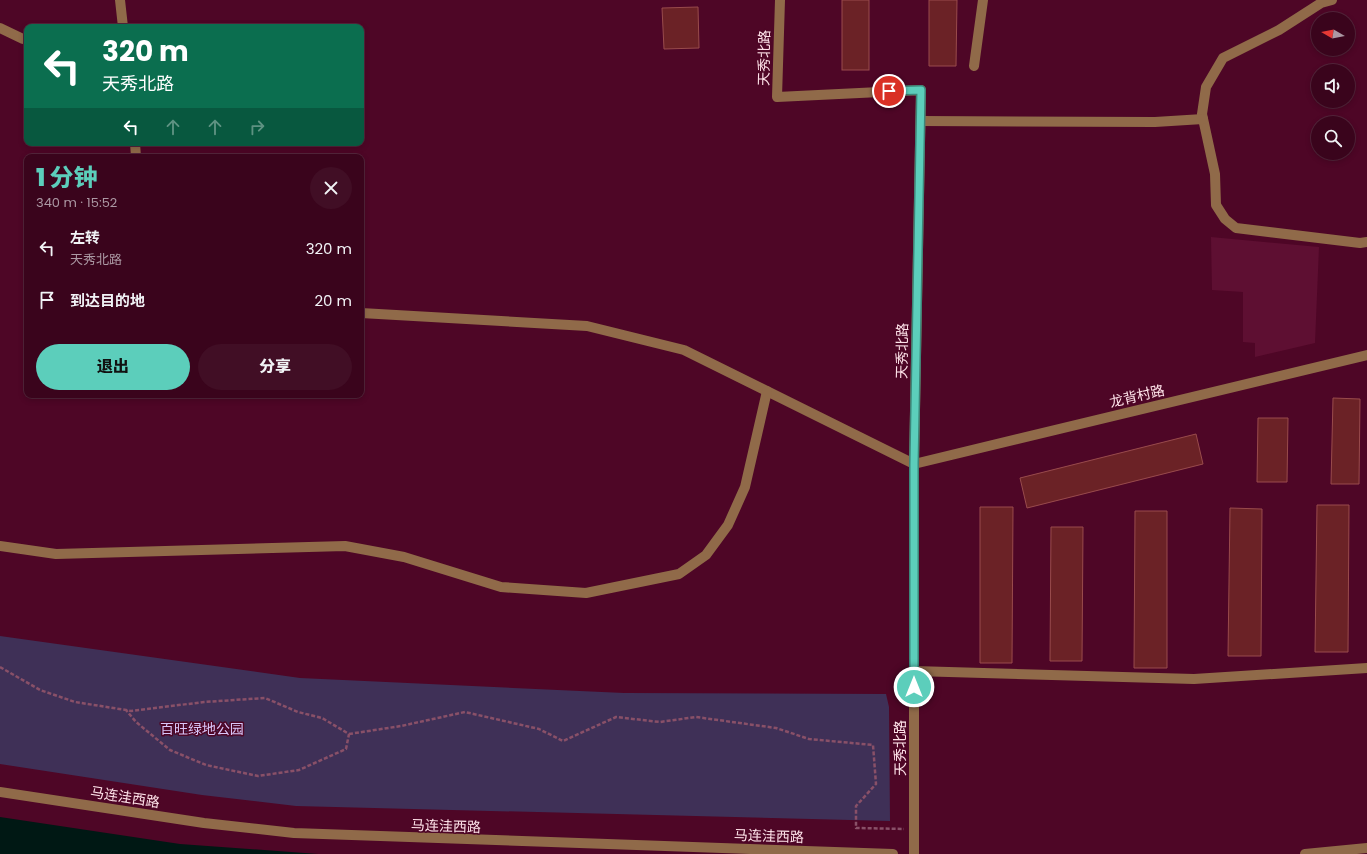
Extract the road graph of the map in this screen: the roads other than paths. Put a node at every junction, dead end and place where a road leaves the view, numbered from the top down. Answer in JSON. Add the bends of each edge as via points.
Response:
{"nodes":[{"id":1,"x":120,"y":0,"type":"edge"},
{"id":2,"x":780,"y":0,"type":"edge"},
{"id":3,"x":983,"y":0,"type":"edge"},
{"id":4,"x":1332,"y":0,"type":"edge"},
{"id":5,"x":123,"y":24,"type":"edge"},
{"id":6,"x":0,"y":28,"type":"edge"},
{"id":7,"x":24,"y":38,"type":"edge"},
{"id":8,"x":974,"y":66,"type":"dead end"},
{"id":9,"x":1203,"y":119,"type":"junction"},
{"id":10,"x":921,"y":121,"type":"junction"},
{"id":11,"x":1367,"y":242,"type":"edge"},
{"id":12,"x":364,"y":313,"type":"edge"},
{"id":13,"x":1367,"y":355,"type":"edge"},
{"id":14,"x":767,"y":391,"type":"junction"},
{"id":15,"x":914,"y":464,"type":"junction"},
{"id":16,"x":0,"y":546,"type":"edge"},
{"id":17,"x":1367,"y":668,"type":"edge"},
{"id":18,"x":914,"y":671,"type":"junction"},
{"id":19,"x":0,"y":792,"type":"edge"},
{"id":20,"x":1367,"y":848,"type":"edge"},
{"id":21,"x":893,"y":854,"type":"edge"},
{"id":22,"x":914,"y":854,"type":"edge"},
{"id":23,"x":1305,"y":854,"type":"edge"}],
"edges":[{"from":1,"to":5,"type":"street"},
{"from":2,"to":10,"type":"street","name":"天秀北路","via":[[777,96],[921,90]]},
{"from":3,"to":8,"type":"street"},
{"from":4,"to":9,"type":"street","via":[[1321,3],[1279,30],[1223,58],[1206,87]]},
{"from":6,"to":7,"type":"street"},
{"from":9,"to":10,"type":"street","via":[[1155,122]]},
{"from":9,"to":11,"type":"street","via":[[1216,174],[1216,205],[1225,219],[1236,228]]},
{"from":10,"to":15,"type":"street","name":"天秀北路"},
{"from":12,"to":14,"type":"street","via":[[587,326],[684,350]]},
{"from":13,"to":15,"type":"street","name":"龙背村路"},
{"from":14,"to":15,"type":"street"},
{"from":14,"to":16,"type":"street","via":[[745,487],[728,525],[706,555],[679,574],[617,587],[586,593],[501,587],[404,557],[345,546],[56,554]]},
{"from":15,"to":18,"type":"street","name":"天秀北路"},
{"from":17,"to":18,"type":"street","via":[[1194,679]]},
{"from":18,"to":22,"type":"street","name":"天秀北路"},
{"from":19,"to":21,"type":"street","name":"马连洼西路","via":[[204,823],[294,833]]},
{"from":20,"to":23,"type":"street"}]}
